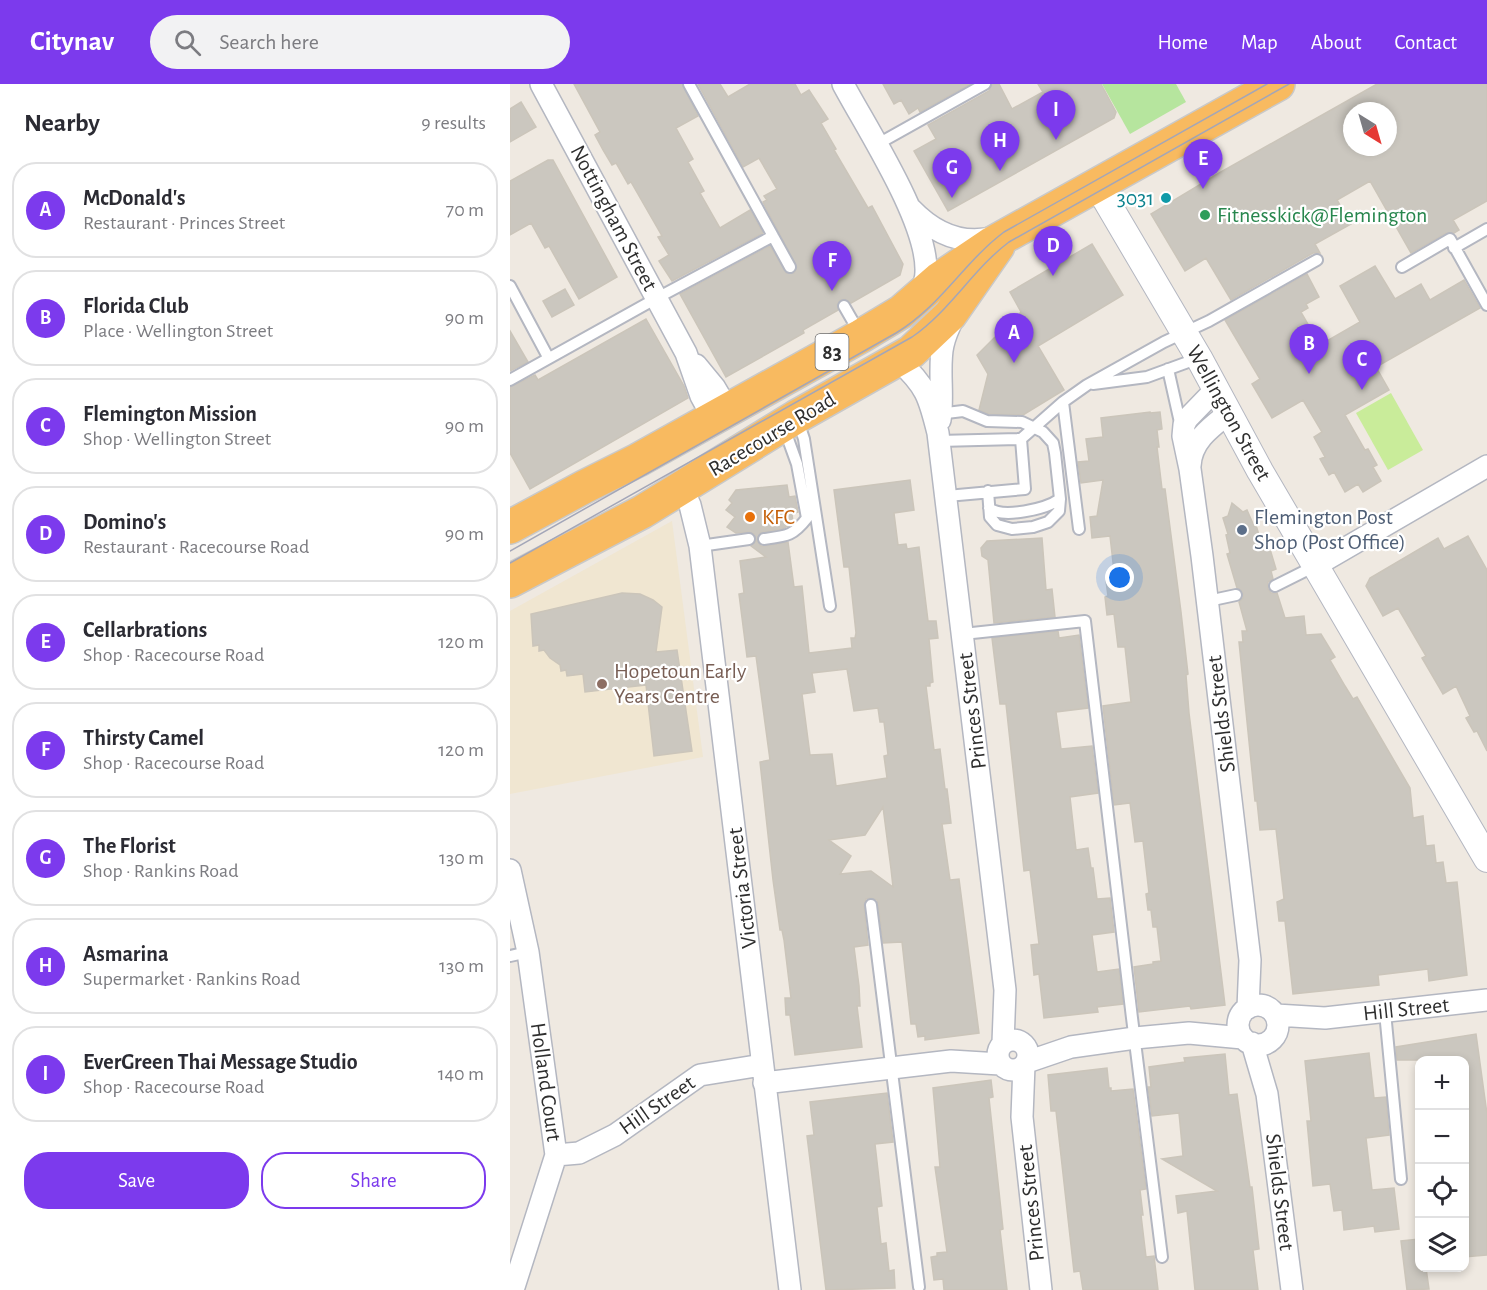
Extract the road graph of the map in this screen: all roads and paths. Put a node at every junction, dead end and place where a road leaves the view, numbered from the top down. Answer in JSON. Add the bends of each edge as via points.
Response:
{"nodes":[{"id":1,"x":541,"y":84,"type":"edge"},
{"id":2,"x":689,"y":84,"type":"edge"},
{"id":3,"x":843,"y":84,"type":"edge"},
{"id":4,"x":986,"y":84,"type":"edge"},
{"id":5,"x":1278,"y":84,"type":"edge"},
{"id":6,"x":876,"y":146,"type":"junction"},
{"id":7,"x":1097,"y":185,"type":"junction"},
{"id":8,"x":910,"y":208,"type":"junction"},
{"id":9,"x":1028,"y":222,"type":"junction"},
{"id":10,"x":1487,"y":229,"type":"edge"},
{"id":11,"x":773,"y":236,"type":"junction"},
{"id":12,"x":1454,"y":248,"type":"junction"},
{"id":13,"x":1317,"y":260,"type":"dead end"},
{"id":14,"x":790,"y":267,"type":"dead end"},
{"id":15,"x":1402,"y":267,"type":"dead end"},
{"id":16,"x":510,"y":286,"type":"edge"},
{"id":17,"x":969,"y":290,"type":"junction"},
{"id":18,"x":657,"y":298,"type":"junction"},
{"id":19,"x":913,"y":302,"type":"junction"},
{"id":20,"x":1487,"y":305,"type":"edge"},
{"id":21,"x":844,"y":306,"type":"dead end"},
{"id":22,"x":1185,"y":334,"type":"junction"},
{"id":23,"x":861,"y":336,"type":"junction"},
{"id":24,"x":548,"y":357,"type":"junction"},
{"id":25,"x":1199,"y":357,"type":"junction"},
{"id":26,"x":897,"y":360,"type":"junction"},
{"id":27,"x":1168,"y":369,"type":"junction"},
{"id":28,"x":510,"y":380,"type":"edge"},
{"id":29,"x":1087,"y":385,"type":"junction"},
{"id":30,"x":1216,"y":389,"type":"junction"},
{"id":31,"x":1063,"y":402,"type":"junction"},
{"id":32,"x":1229,"y":413,"type":"junction"},
{"id":33,"x":721,"y":414,"type":"junction"},
{"id":34,"x":789,"y":421,"type":"junction"},
{"id":35,"x":938,"y":426,"type":"junction"},
{"id":36,"x":1035,"y":427,"type":"junction"},
{"id":37,"x":1183,"y":436,"type":"junction"},
{"id":38,"x":1021,"y":439,"type":"junction"},
{"id":39,"x":1487,"y":466,"type":"edge"},
{"id":40,"x":1190,"y":469,"type":"junction"},
{"id":41,"x":682,"y":488,"type":"junction"},
{"id":42,"x":988,"y":491,"type":"junction"},
{"id":43,"x":947,"y":496,"type":"junction"},
{"id":44,"x":1060,"y":499,"type":"junction"},
{"id":45,"x":989,"y":508,"type":"junction"},
{"id":46,"x":512,"y":521,"type":"edge"},
{"id":47,"x":1079,"y":529,"type":"dead end"},
{"id":48,"x":749,"y":539,"type":"dead end"},
{"id":49,"x":764,"y":539,"type":"dead end"},
{"id":50,"x":700,"y":546,"type":"junction"},
{"id":51,"x":1315,"y":566,"type":"junction"},
{"id":52,"x":510,"y":581,"type":"edge"},
{"id":53,"x":1275,"y":586,"type":"dead end"},
{"id":54,"x":1236,"y":595,"type":"dead end"},
{"id":55,"x":1208,"y":601,"type":"junction"},
{"id":56,"x":830,"y":606,"type":"dead end"},
{"id":57,"x":963,"y":634,"type":"junction"},
{"id":58,"x":1487,"y":859,"type":"edge"},
{"id":59,"x":510,"y":870,"type":"edge"},
{"id":60,"x":871,"y":904,"type":"dead end"},
{"id":61,"x":519,"y":954,"type":"edge"},
{"id":62,"x":1487,"y":1000,"type":"edge"},
{"id":63,"x":1384,"y":1012,"type":"junction"},
{"id":64,"x":1259,"y":1025,"type":"junction"},
{"id":65,"x":1135,"y":1038,"type":"junction"},
{"id":66,"x":1014,"y":1054,"type":"junction"},
{"id":67,"x":892,"y":1068,"type":"junction"},
{"id":68,"x":763,"y":1074,"type":"junction"},
{"id":69,"x":556,"y":1155,"type":"junction"},
{"id":70,"x":1401,"y":1179,"type":"dead end"},
{"id":71,"x":1162,"y":1257,"type":"dead end"},
{"id":72,"x":920,"y":1287,"type":"dead end"},
{"id":73,"x":513,"y":1290,"type":"edge"},
{"id":74,"x":790,"y":1290,"type":"edge"},
{"id":75,"x":1041,"y":1290,"type":"edge"},
{"id":76,"x":1292,"y":1290,"type":"edge"}],
"edges":[{"from":1,"to":18,"type":"street","name":"Nottingham Street"},
{"from":2,"to":11,"type":"lane"},
{"from":3,"to":6,"type":"street"},
{"from":4,"to":6,"type":"lane"},
{"from":5,"to":7,"type":"highway","name":"Racecourse Road","number":"83"},
{"from":6,"to":8,"type":"street"},
{"from":7,"to":9,"type":"highway","name":"Racecourse Road","number":"83"},
{"from":7,"to":22,"type":"street","name":"Wellington Street"},
{"from":8,"to":9,"type":"street","via":[[936,231],[964,240],[984,240]]},
{"from":8,"to":19,"type":"street","via":[[926,265],[925,282]]},
{"from":9,"to":17,"type":"highway","name":"Racecourse Road","number":"83","via":[[999,246]]},
{"from":9,"to":19,"type":"highway","name":"Racecourse Road","number":"83","via":[[956,267]]},
{"from":10,"to":12,"type":"lane"},
{"from":11,"to":14,"type":"lane"},
{"from":11,"to":18,"type":"lane"},
{"from":12,"to":15,"type":"lane","via":[[1449,239]]},
{"from":12,"to":20,"type":"lane"},
{"from":13,"to":22,"type":"lane"},
{"from":16,"to":24,"type":"lane"},
{"from":17,"to":26,"type":"highway","name":"Racecourse Road","number":"83","via":[[942,324]]},
{"from":17,"to":35,"type":"street","name":"Princes Street","via":[[943,345]]},
{"from":18,"to":24,"type":"lane"},
{"from":18,"to":33,"type":"street","name":"Nottingham Street","via":[[686,353],[701,396]]},
{"from":19,"to":23,"type":"highway","name":"Racecourse Road","number":"83"},
{"from":21,"to":23,"type":"lane"},
{"from":22,"to":25,"type":"street","name":"Wellington Street"},
{"from":22,"to":29,"type":"lane"},
{"from":23,"to":33,"type":"highway","name":"Racecourse Road","number":"83"},
{"from":24,"to":28,"type":"lane"},
{"from":25,"to":27,"type":"lane"},
{"from":25,"to":30,"type":"street","name":"Wellington Street"},
{"from":26,"to":34,"type":"highway","name":"Racecourse Road","number":"83"},
{"from":26,"to":35,"type":"street","name":"Princes Street","via":[[922,384]]},
{"from":27,"to":29,"type":"lane","via":[[1147,377]]},
{"from":27,"to":37,"type":"lane"},
{"from":29,"to":31,"type":"lane"},
{"from":30,"to":32,"type":"street","name":"Wellington Street"},
{"from":30,"to":37,"type":"street","via":[[1187,419]]},
{"from":31,"to":36,"type":"lane"},
{"from":31,"to":47,"type":"lane"},
{"from":32,"to":40,"type":"street","name":"Shields Street","via":[[1197,443]]},
{"from":32,"to":51,"type":"street","name":"Wellington Street"},
{"from":33,"to":46,"type":"highway","name":"Racecourse Road","number":"83","via":[[638,460]]},
{"from":34,"to":41,"type":"highway","name":"Racecourse Road","number":"83"},
{"from":34,"to":49,"type":"lane","via":[[807,518],[788,536]]},
{"from":34,"to":56,"type":"lane","via":[[804,439]]},
{"from":35,"to":36,"type":"lane","via":[[963,411],[987,422],[1017,422]]},
{"from":35,"to":38,"type":"lane"},
{"from":35,"to":43,"type":"street","name":"Princes Street"},
{"from":36,"to":38,"type":"lane"},
{"from":36,"to":44,"type":"lane","via":[[1047,435],[1054,447]]},
{"from":37,"to":40,"type":"street","name":"Shields Street"},
{"from":38,"to":42,"type":"lane","via":[[1025,489]]},
{"from":39,"to":51,"type":"street"},
{"from":40,"to":55,"type":"street","name":"Shields Street"},
{"from":41,"to":50,"type":"street","name":"Victoria Street"},
{"from":41,"to":52,"type":"highway","name":"Racecourse Road","number":"83"},
{"from":42,"to":43,"type":"lane"},
{"from":42,"to":45,"type":"lane"},
{"from":43,"to":57,"type":"street","name":"Princes Street"},
{"from":44,"to":45,"type":"lane","via":[[1039,509],[1000,513]]},
{"from":44,"to":45,"type":"lane","via":[[1056,515],[1033,527],[1012,529],[997,525]]},
{"from":48,"to":50,"type":"lane"},
{"from":50,"to":68,"type":"street","name":"Victoria Street"},
{"from":51,"to":53,"type":"lane"},
{"from":51,"to":58,"type":"street","name":"Wellington Street"},
{"from":54,"to":55,"type":"lane"},
{"from":55,"to":64,"type":"street","name":"Shields Street"},
{"from":57,"to":65,"type":"lane","via":[[1085,621]]},
{"from":57,"to":66,"type":"street","name":"Princes Street"},
{"from":59,"to":61,"type":"street","name":"Holland Court"},
{"from":60,"to":67,"type":"lane"},
{"from":61,"to":69,"type":"street","name":"Holland Court"},
{"from":62,"to":63,"type":"street","name":"Hill Street"},
{"from":63,"to":64,"type":"street","name":"Hill Street"},
{"from":63,"to":70,"type":"lane"},
{"from":64,"to":65,"type":"street","name":"Hill Street"},
{"from":64,"to":76,"type":"street","name":"Shields Street"},
{"from":65,"to":66,"type":"street","name":"Hill Street"},
{"from":65,"to":71,"type":"lane"},
{"from":66,"to":67,"type":"street","name":"Hill Street"},
{"from":66,"to":75,"type":"street","name":"Princes Street"},
{"from":67,"to":68,"type":"street","name":"Hill Street"},
{"from":67,"to":72,"type":"lane"},
{"from":68,"to":69,"type":"street","name":"Hill Street","via":[[700,1075],[615,1135],[579,1154]]},
{"from":68,"to":74,"type":"street","name":"Victoria Street"},
{"from":69,"to":73,"type":"street","name":"Holland Court"}]}
